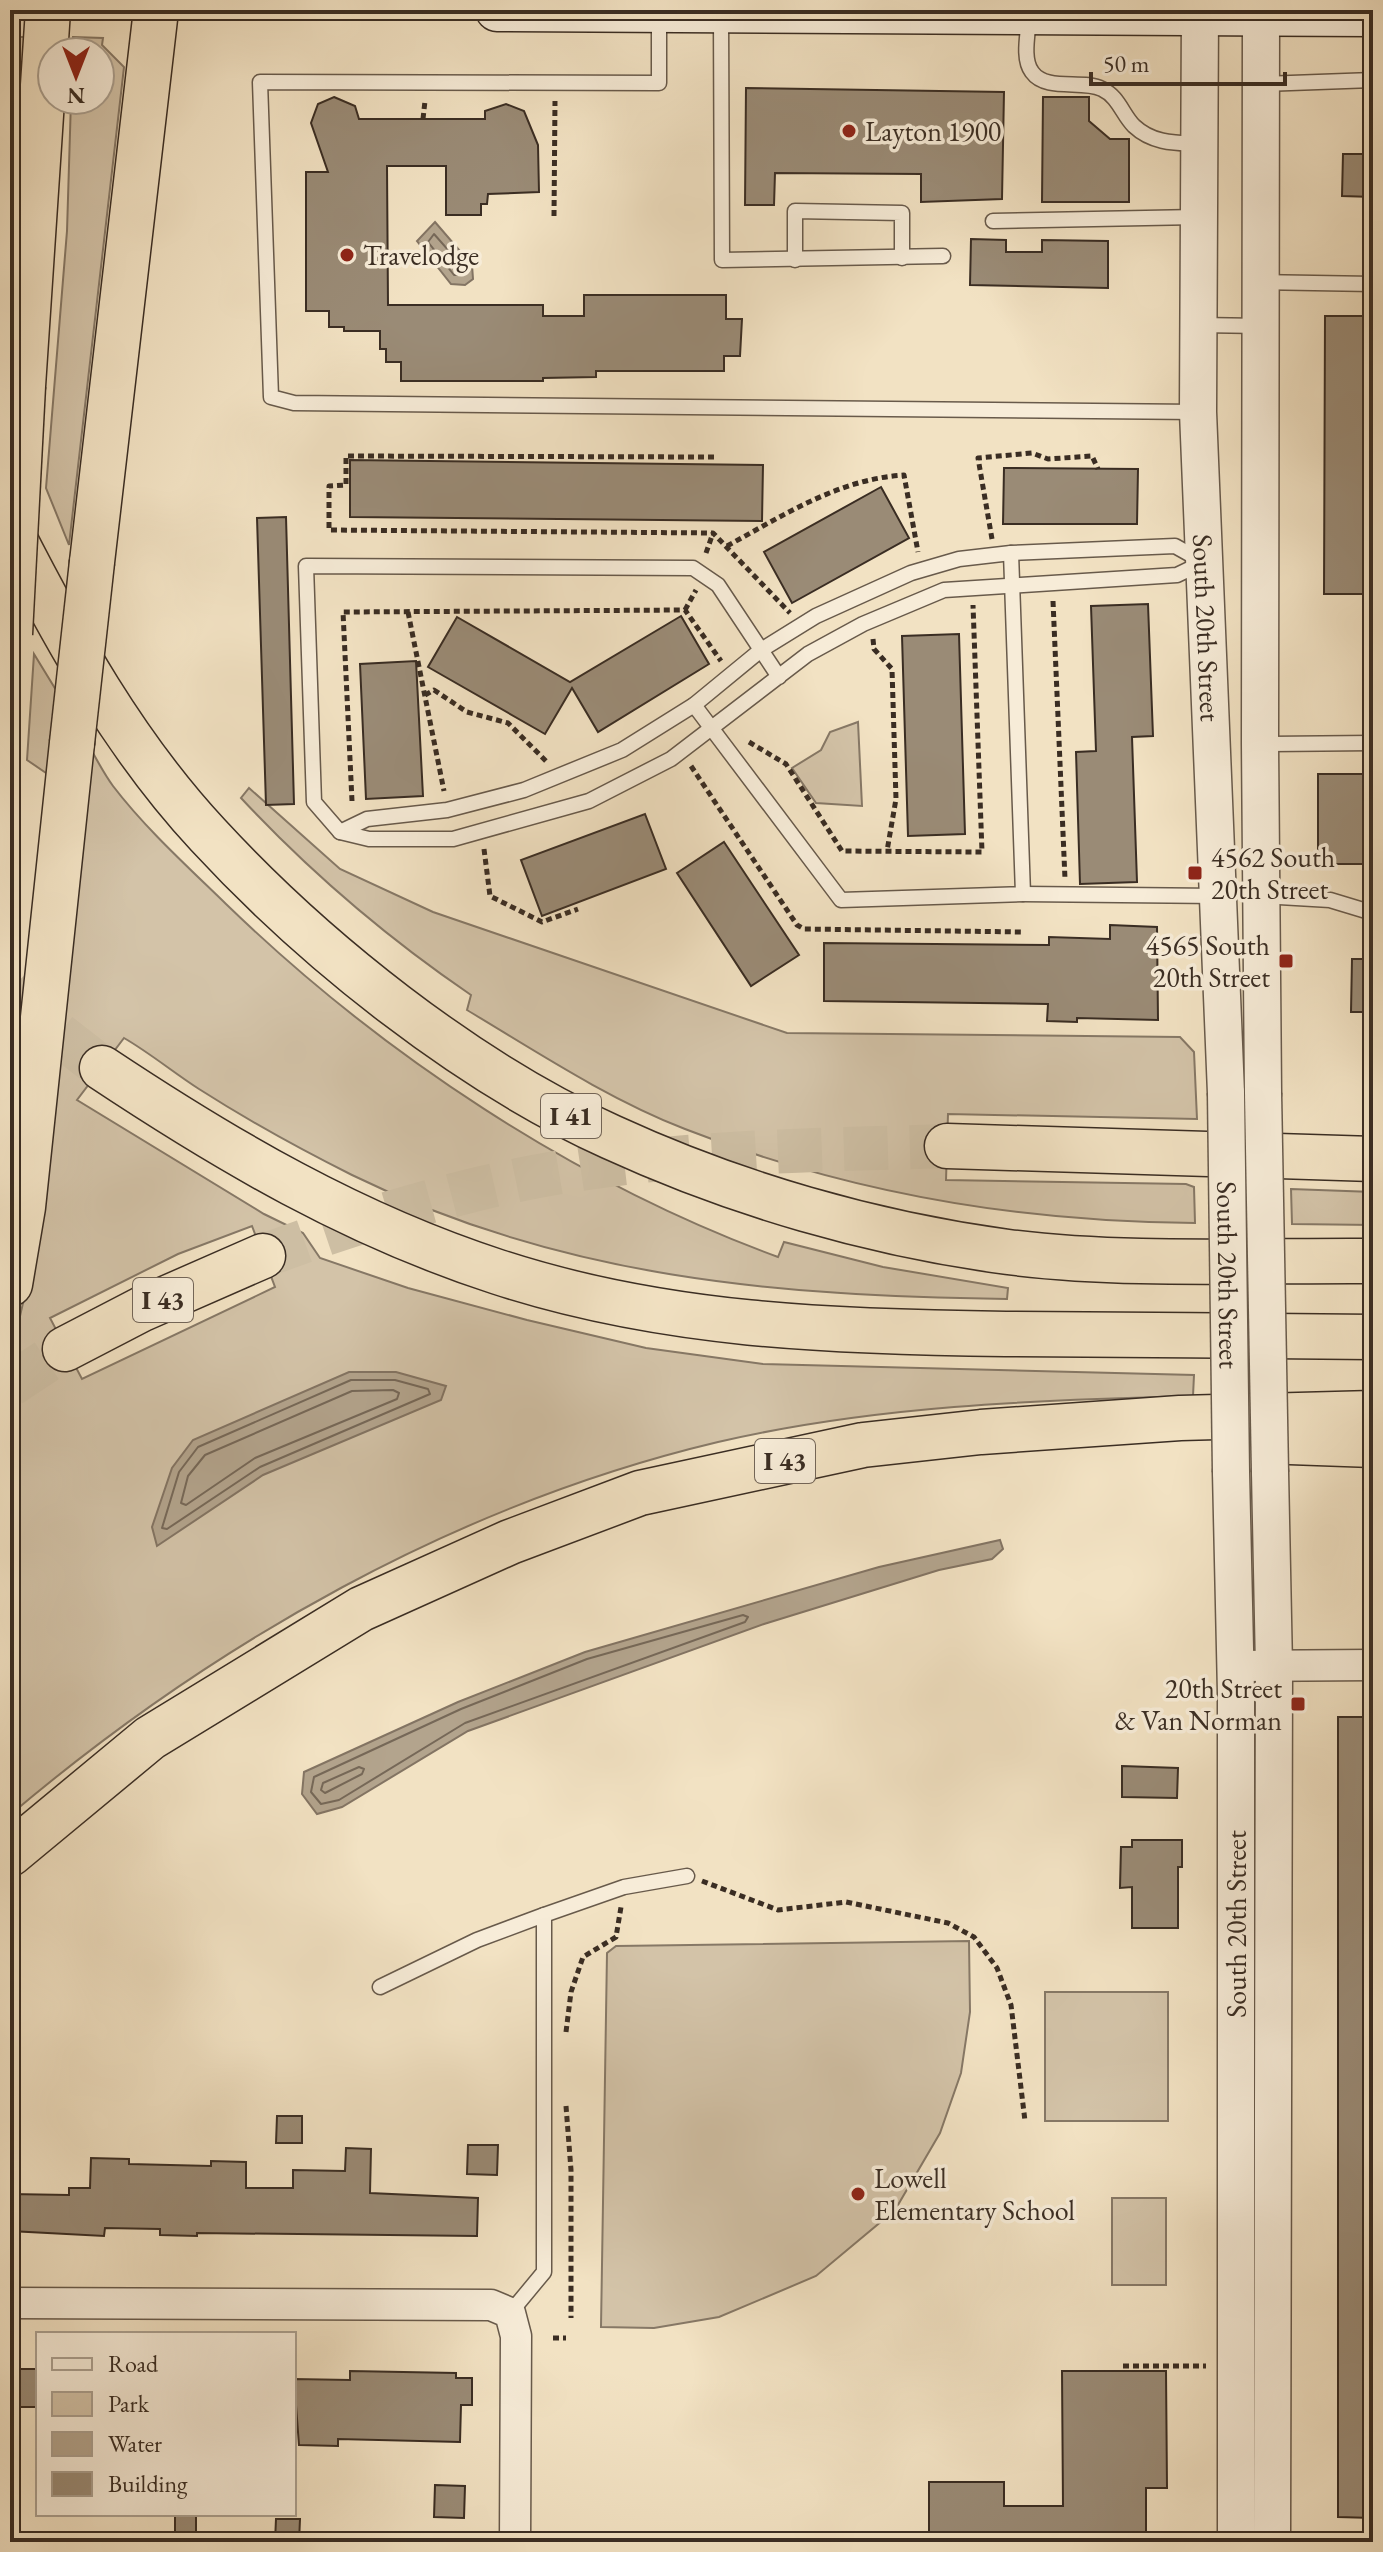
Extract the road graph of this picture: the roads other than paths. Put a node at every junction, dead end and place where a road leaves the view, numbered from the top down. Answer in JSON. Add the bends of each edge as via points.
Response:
{"nodes":[{"id":1,"x":48,"y":10,"type":"edge"},
{"id":2,"x":156,"y":10,"type":"edge"},
{"id":3,"x":497,"y":10,"type":"edge"},
{"id":4,"x":659,"y":11,"type":"edge"},
{"id":5,"x":721,"y":12,"type":"edge"},
{"id":6,"x":1200,"y":12,"type":"edge"},
{"id":7,"x":1029,"y":13,"type":"junction"},
{"id":8,"x":1261,"y":13,"type":"edge"},
{"id":9,"x":1373,"y":15,"type":"edge"},
{"id":10,"x":1373,"y":80,"type":"edge"},
{"id":11,"x":1260,"y":84,"type":"junction"},
{"id":12,"x":1198,"y":144,"type":"junction"},
{"id":13,"x":1198,"y":217,"type":"junction"},
{"id":14,"x":993,"y":221,"type":"dead end"},
{"id":15,"x":943,"y":256,"type":"dead end"},
{"id":16,"x":902,"y":258,"type":"junction"},
{"id":17,"x":795,"y":260,"type":"junction"},
{"id":18,"x":1262,"y":282,"type":"junction"},
{"id":19,"x":1373,"y":284,"type":"edge"},
{"id":20,"x":1198,"y":325,"type":"junction"},
{"id":21,"x":1262,"y":326,"type":"junction"},
{"id":22,"x":1198,"y":412,"type":"junction"},
{"id":23,"x":10,"y":530,"type":"edge"},
{"id":24,"x":1011,"y":553,"type":"junction"},
{"id":25,"x":1204,"y":562,"type":"junction"},
{"id":26,"x":1014,"y":585,"type":"junction"},
{"id":27,"x":10,"y":634,"type":"edge"},
{"id":28,"x":761,"y":650,"type":"junction"},
{"id":29,"x":779,"y":677,"type":"junction"},
{"id":30,"x":694,"y":705,"type":"junction"},
{"id":31,"x":711,"y":727,"type":"junction"},
{"id":32,"x":1373,"y":743,"type":"edge"},
{"id":33,"x":1260,"y":744,"type":"junction"},
{"id":34,"x":340,"y":832,"type":"junction"},
{"id":35,"x":1023,"y":894,"type":"junction"},
{"id":36,"x":1218,"y":896,"type":"junction"},
{"id":37,"x":1263,"y":896,"type":"junction"},
{"id":38,"x":1373,"y":913,"type":"edge"},
{"id":39,"x":102,"y":1068,"type":"tunnel mouth"},
{"id":40,"x":947,"y":1146,"type":"tunnel mouth"},
{"id":41,"x":1373,"y":1159,"type":"edge"},
{"id":42,"x":263,"y":1256,"type":"tunnel mouth"},
{"id":43,"x":1373,"y":1261,"type":"edge"},
{"id":44,"x":10,"y":1284,"type":"edge"},
{"id":45,"x":1373,"y":1337,"type":"edge"},
{"id":46,"x":65,"y":1349,"type":"tunnel mouth"},
{"id":47,"x":1373,"y":1413,"type":"edge"},
{"id":48,"x":1097,"y":1426,"type":"junction"},
{"id":49,"x":1373,"y":1445,"type":"edge"},
{"id":50,"x":1373,"y":1665,"type":"edge"},
{"id":51,"x":1236,"y":1666,"type":"junction"},
{"id":52,"x":1274,"y":1667,"type":"junction"},
{"id":53,"x":10,"y":1854,"type":"edge"},
{"id":54,"x":687,"y":1876,"type":"road end"},
{"id":55,"x":544,"y":1915,"type":"junction"},
{"id":56,"x":380,"y":1987,"type":"dead end"},
{"id":57,"x":10,"y":2303,"type":"edge"},
{"id":58,"x":510,"y":2313,"type":"junction"},
{"id":59,"x":515,"y":2542,"type":"edge"},
{"id":60,"x":1236,"y":2542,"type":"edge"},
{"id":61,"x":1272,"y":2542,"type":"edge"}],
"edges":[{"from":1,"to":27,"type":"highway","bridge":true},
{"from":2,"to":44,"type":"highway","bridge":true,"via":[[23,1207]]},
{"from":3,"to":4,"type":"main road"},
{"from":4,"to":5,"type":"main road"},
{"from":4,"to":22,"type":"lane","via":[[659,83],[260,82],[271,397],[294,403]]},
{"from":5,"to":7,"type":"main road"},
{"from":5,"to":17,"type":"lane","via":[[722,260]]},
{"from":6,"to":7,"type":"main road"},
{"from":6,"to":8,"type":"main road"},
{"from":6,"to":12,"type":"street","name":"South 20th Street"},
{"from":7,"to":12,"type":"lane","via":[[1027,60],[1032,74],[1044,81],[1101,87],[1134,126],[1163,143]]},
{"from":8,"to":9,"type":"main road"},
{"from":8,"to":11,"type":"street","name":"South 20th Street"},
{"from":10,"to":11,"type":"lane"},
{"from":11,"to":18,"type":"street","name":"South 20th Street"},
{"from":12,"to":13,"type":"street","name":"South 20th Street"},
{"from":13,"to":14,"type":"lane"},
{"from":13,"to":20,"type":"street","name":"South 20th Street"},
{"from":15,"to":16,"type":"lane"},
{"from":16,"to":17,"type":"lane"},
{"from":16,"to":17,"type":"lane","via":[[902,213],[795,211]]},
{"from":18,"to":19,"type":"lane"},
{"from":18,"to":21,"type":"street","name":"South 20th Street"},
{"from":20,"to":21,"type":"lane"},
{"from":20,"to":22,"type":"street","name":"South 20th Street"},
{"from":21,"to":33,"type":"street","name":"South 20th Street"},
{"from":22,"to":25,"type":"street","name":"South 20th Street"},
{"from":23,"to":43,"type":"highway","number":"I 41","via":[[103,698],[207,835],[388,1000],[491,1072],[610,1137],[817,1212],[1009,1252],[1082,1258]]},
{"from":24,"to":25,"type":"lane","via":[[1175,546]]},
{"from":24,"to":26,"type":"lane"},
{"from":24,"to":28,"type":"lane","via":[[959,559],[911,573],[816,616]]},
{"from":25,"to":26,"type":"lane","via":[[1177,575]]},
{"from":25,"to":36,"type":"street","name":"South 20th Street"},
{"from":26,"to":29,"type":"lane","via":[[944,590],[863,624]]},
{"from":26,"to":35,"type":"lane"},
{"from":28,"to":29,"type":"lane"},
{"from":28,"to":30,"type":"lane"},
{"from":28,"to":34,"type":"lane","via":[[718,585],[693,568],[306,566],[314,802]]},
{"from":29,"to":31,"type":"lane"},
{"from":30,"to":31,"type":"lane"},
{"from":30,"to":34,"type":"lane","via":[[622,750],[524,790],[447,810],[367,819]]},
{"from":31,"to":34,"type":"lane","via":[[671,759],[589,801],[453,839],[369,839]]},
{"from":31,"to":35,"type":"lane","via":[[841,900]]},
{"from":32,"to":33,"type":"lane"},
{"from":33,"to":37,"type":"street","name":"South 20th Street"},
{"from":35,"to":36,"type":"lane"},
{"from":36,"to":37,"type":"street"},
{"from":36,"to":51,"type":"street","name":"South 20th Street","bridge":true},
{"from":37,"to":38,"type":"lane","via":[[1330,900]]},
{"from":37,"to":52,"type":"street","name":"South 20th Street","bridge":true},
{"from":39,"to":45,"type":"highway","via":[[208,1139],[352,1215],[500,1273],[621,1304],[739,1323],[869,1332]]},
{"from":40,"to":41,"type":"highway"},
{"from":42,"to":46,"type":"highway","number":"I 43"},
{"from":47,"to":48,"type":"highway","number":"I 43","via":[[1180,1418]]},
{"from":48,"to":49,"type":"highway","via":[[1182,1440]]},
{"from":48,"to":53,"type":"highway","number":"I 43","via":[[863,1445],[640,1493],[510,1542],[361,1609],[256,1670],[150,1738]]},
{"from":50,"to":52,"type":"street"},
{"from":51,"to":52,"type":"street"},
{"from":51,"to":60,"type":"street","name":"South 20th Street"},
{"from":52,"to":61,"type":"street","name":"South 20th Street"},
{"from":54,"to":55,"type":"lane","via":[[624,1887]]},
{"from":55,"to":56,"type":"lane","via":[[477,1940]]},
{"from":55,"to":58,"type":"lane","via":[[544,2272]]},
{"from":57,"to":58,"type":"street","via":[[491,2305]]},
{"from":58,"to":59,"type":"street","via":[[516,2336]]}]}
